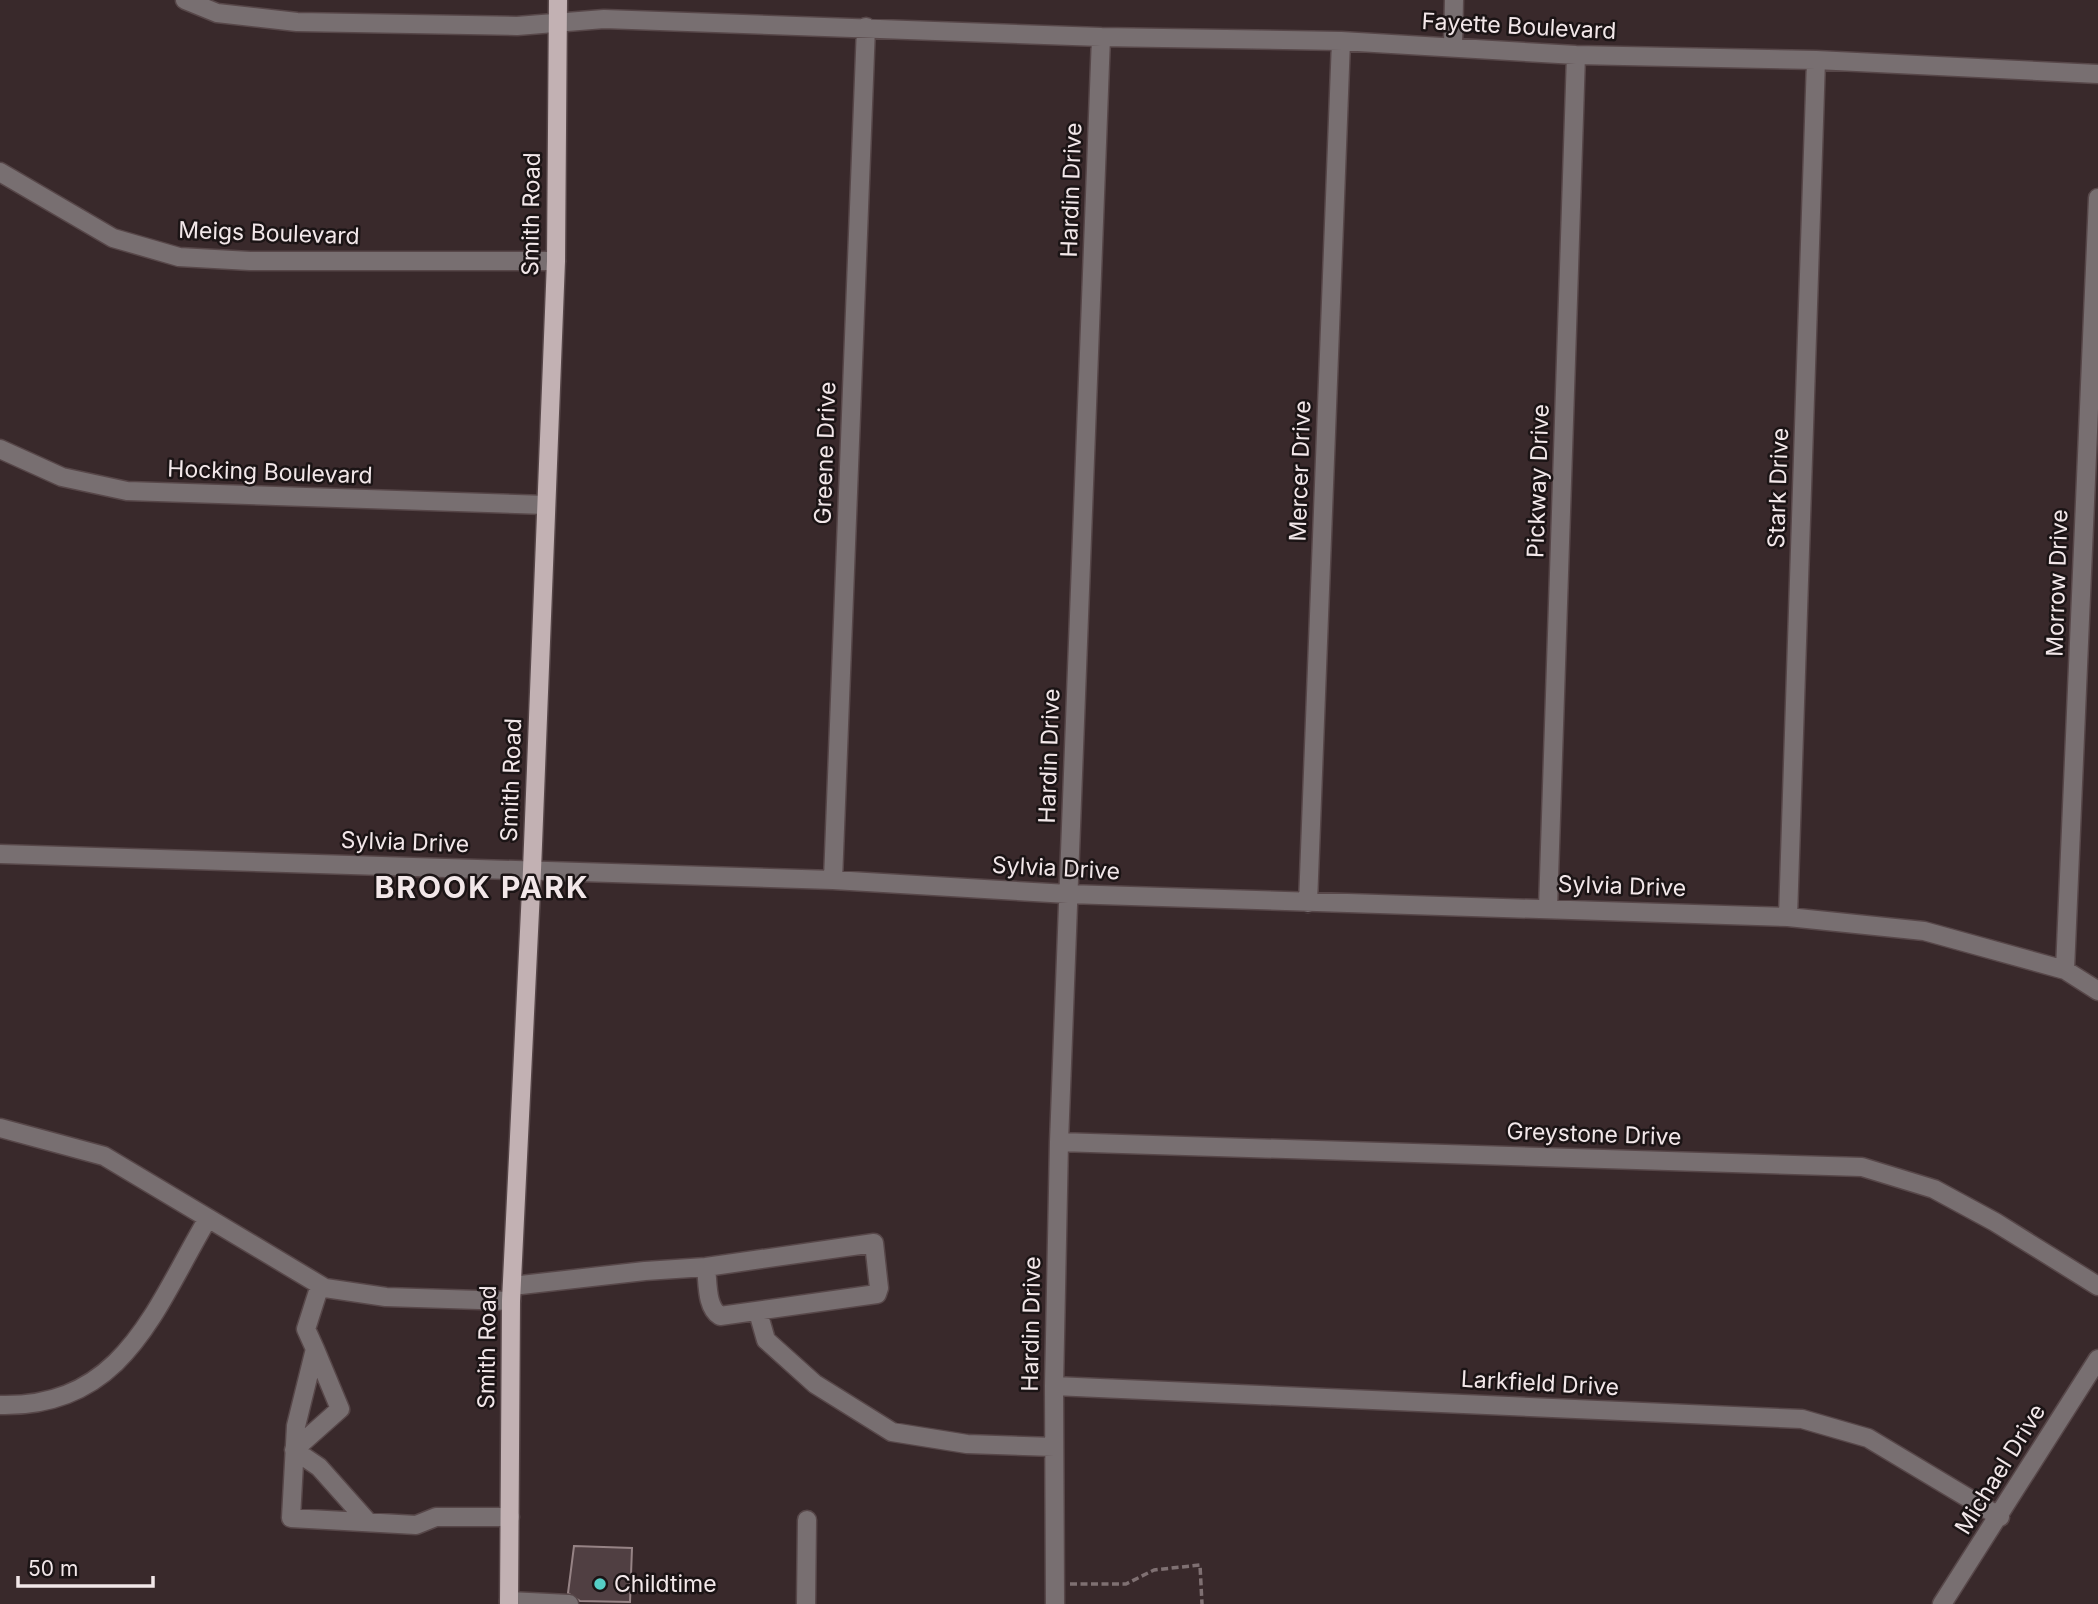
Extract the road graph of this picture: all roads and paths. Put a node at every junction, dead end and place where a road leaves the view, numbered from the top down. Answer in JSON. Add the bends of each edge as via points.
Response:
{"nodes":[{"id":1,"x":185,"y":0,"type":"edge"},
{"id":2,"x":558,"y":0,"type":"edge"},
{"id":3,"x":1454,"y":0,"type":"edge"},
{"id":4,"x":556,"y":25,"type":"junction"},
{"id":5,"x":866,"y":27,"type":"junction"},
{"id":6,"x":1101,"y":37,"type":"junction"},
{"id":7,"x":1341,"y":41,"type":"junction"},
{"id":8,"x":1453,"y":46,"type":"junction"},
{"id":9,"x":1576,"y":55,"type":"junction"},
{"id":10,"x":1816,"y":60,"type":"junction"},
{"id":11,"x":2098,"y":74,"type":"edge"},
{"id":12,"x":0,"y":172,"type":"edge"},
{"id":13,"x":2098,"y":198,"type":"edge"},
{"id":14,"x":556,"y":261,"type":"junction"},
{"id":15,"x":0,"y":449,"type":"edge"},
{"id":16,"x":546,"y":505,"type":"junction"},
{"id":17,"x":0,"y":854,"type":"edge"},
{"id":18,"x":532,"y":870,"type":"junction"},
{"id":19,"x":833,"y":880,"type":"junction"},
{"id":20,"x":1068,"y":894,"type":"junction"},
{"id":21,"x":1308,"y":903,"type":"junction"},
{"id":22,"x":1548,"y":908,"type":"junction"},
{"id":23,"x":1788,"y":917,"type":"junction"},
{"id":24,"x":2066,"y":970,"type":"junction"},
{"id":25,"x":2098,"y":991,"type":"edge"},
{"id":26,"x":0,"y":1128,"type":"edge"},
{"id":27,"x":1059,"y":1142,"type":"junction"},
{"id":28,"x":207,"y":1220,"type":"junction"},
{"id":29,"x":706,"y":1267,"type":"junction"},
{"id":30,"x":320,"y":1285,"type":"junction"},
{"id":31,"x":2098,"y":1286,"type":"edge"},
{"id":32,"x":511,"y":1294,"type":"junction"},
{"id":33,"x":758,"y":1312,"type":"junction"},
{"id":34,"x":315,"y":1349,"type":"junction"},
{"id":35,"x":2098,"y":1359,"type":"edge"},
{"id":36,"x":1054,"y":1386,"type":"junction"},
{"id":37,"x":0,"y":1405,"type":"edge"},
{"id":38,"x":1054,"y":1447,"type":"junction"},
{"id":39,"x":294,"y":1450,"type":"junction"},
{"id":40,"x":510,"y":1517,"type":"junction"},
{"id":41,"x":2000,"y":1517,"type":"junction"},
{"id":42,"x":807,"y":1520,"type":"dead end"},
{"id":43,"x":368,"y":1522,"type":"junction"},
{"id":44,"x":1054,"y":1584,"type":"junction"},
{"id":45,"x":509,"y":1602,"type":"edge"},
{"id":46,"x":569,"y":1604,"type":"edge"},
{"id":47,"x":806,"y":1604,"type":"edge"},
{"id":48,"x":1055,"y":1604,"type":"edge"},
{"id":49,"x":1202,"y":1604,"type":"edge"},
{"id":50,"x":1942,"y":1604,"type":"edge"}],
"edges":[{"from":1,"to":4,"type":"street","name":"Fayette Boulevard","via":[[217,13],[297,23]]},
{"from":2,"to":4,"type":"main road","name":"Smith Road"},
{"from":3,"to":8,"type":"street"},
{"from":4,"to":5,"type":"street","name":"Fayette Boulevard","via":[[604,19]]},
{"from":4,"to":14,"type":"main road","name":"Smith Road"},
{"from":5,"to":6,"type":"street","name":"Fayette Boulevard"},
{"from":5,"to":19,"type":"street","name":"Greene Drive"},
{"from":6,"to":7,"type":"street","name":"Fayette Boulevard"},
{"from":6,"to":20,"type":"street","name":"Hardin Drive"},
{"from":7,"to":8,"type":"street","name":"Fayette Boulevard"},
{"from":7,"to":21,"type":"street","name":"Mercer Drive"},
{"from":8,"to":9,"type":"street","name":"Fayette Boulevard"},
{"from":9,"to":10,"type":"street","name":"Fayette Boulevard"},
{"from":9,"to":22,"type":"street","name":"Pickway Drive"},
{"from":10,"to":11,"type":"street","name":"Fayette Boulevard"},
{"from":10,"to":23,"type":"street","name":"Stark Drive"},
{"from":12,"to":14,"type":"street","name":"Meigs Boulevard","via":[[113,238],[179,257]]},
{"from":13,"to":24,"type":"street","name":"Morrow Drive"},
{"from":14,"to":16,"type":"main road","name":"Smith Road"},
{"from":15,"to":16,"type":"street","name":"Hocking Boulevard","via":[[62,477],[127,491]]},
{"from":16,"to":18,"type":"main road","name":"Smith Road"},
{"from":17,"to":18,"type":"street","name":"Sylvia Drive"},
{"from":18,"to":19,"type":"street","name":"Sylvia Drive"},
{"from":18,"to":32,"type":"main road","name":"Smith Road"},
{"from":19,"to":20,"type":"street","name":"Sylvia Drive"},
{"from":20,"to":21,"type":"street","name":"Sylvia Drive"},
{"from":20,"to":27,"type":"street","name":"Hardin Drive"},
{"from":21,"to":22,"type":"street","name":"Sylvia Drive"},
{"from":22,"to":23,"type":"street","name":"Sylvia Drive"},
{"from":23,"to":24,"type":"street","name":"Sylvia Drive","via":[[1924,932]]},
{"from":24,"to":25,"type":"street","name":"Sylvia Drive"},
{"from":26,"to":28,"type":"street","via":[[104,1156]]},
{"from":27,"to":31,"type":"street","name":"Greystone Drive","via":[[1862,1167],[1934,1189]]},
{"from":27,"to":36,"type":"street","name":"Hardin Drive"},
{"from":28,"to":30,"type":"street"},
{"from":28,"to":37,"type":"street","via":[[132,1348],[90,1386],[29,1406]]},
{"from":29,"to":32,"type":"street","via":[[645,1270]]},
{"from":29,"to":33,"type":"street","via":[[714,1312],[728,1316]]},
{"from":29,"to":33,"type":"street","via":[[874,1243],[877,1294]]},
{"from":30,"to":32,"type":"street","via":[[386,1297]]},
{"from":30,"to":34,"type":"street","via":[[306,1329]]},
{"from":32,"to":40,"type":"main road","name":"Smith Road"},
{"from":33,"to":38,"type":"street","via":[[766,1340],[805,1375],[892,1432],[967,1444]]},
{"from":34,"to":39,"type":"street"},
{"from":34,"to":39,"type":"street","via":[[340,1409]]},
{"from":35,"to":41,"type":"street","name":"Michael Drive"},
{"from":36,"to":38,"type":"street","name":"Hardin Drive"},
{"from":36,"to":41,"type":"street","name":"Larkfield Drive","via":[[1802,1419],[1868,1438]]},
{"from":38,"to":44,"type":"street","name":"Hardin Drive"},
{"from":39,"to":43,"type":"street","via":[[319,1467]]},
{"from":39,"to":43,"type":"street","via":[[291,1518]]},
{"from":40,"to":43,"type":"street","via":[[436,1517],[416,1525]]},
{"from":40,"to":45,"type":"main road","name":"Smith Road"},
{"from":41,"to":50,"type":"street","name":"Michael Drive"},
{"from":42,"to":47,"type":"street"},
{"from":44,"to":48,"type":"street","name":"Hardin Drive"},
{"from":44,"to":49,"type":"path","via":[[1126,1584],[1154,1570],[1200,1565]]},
{"from":45,"to":46,"type":"street"}]}
